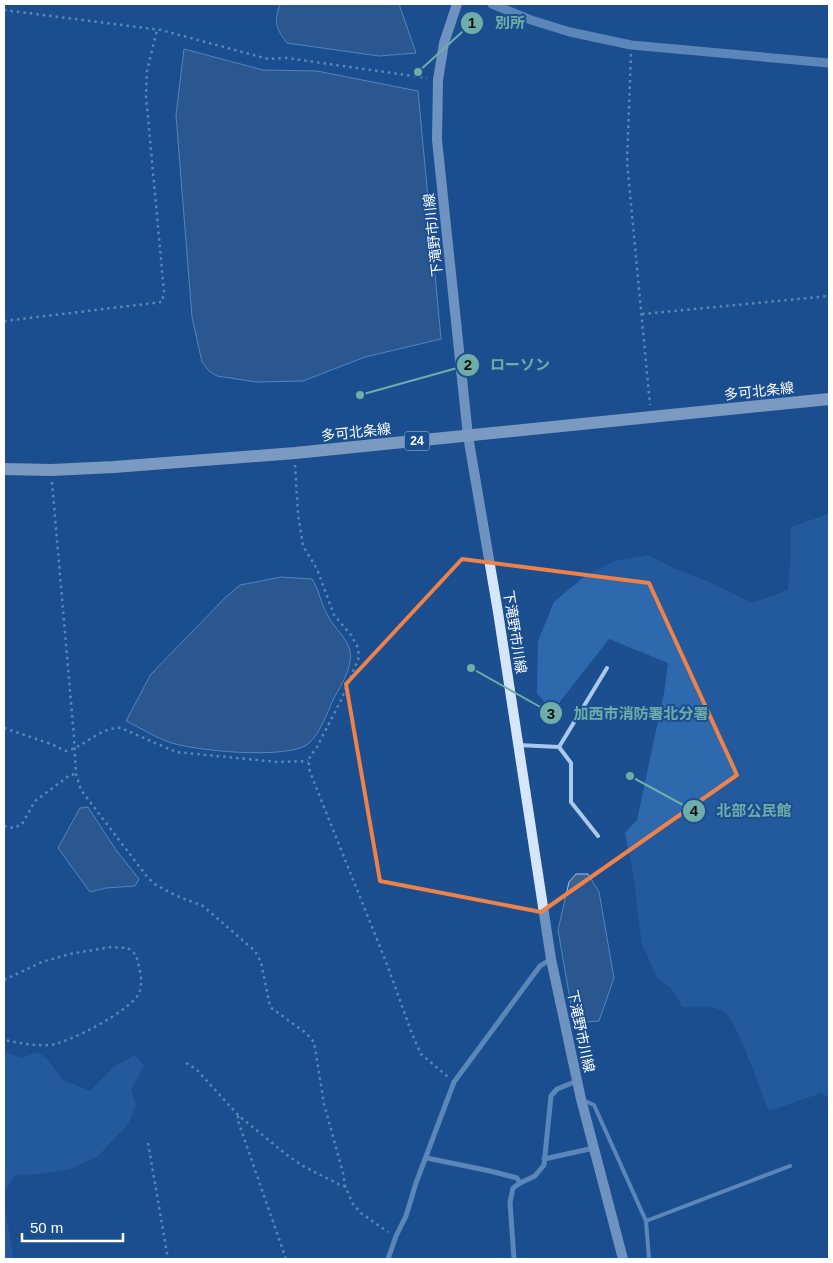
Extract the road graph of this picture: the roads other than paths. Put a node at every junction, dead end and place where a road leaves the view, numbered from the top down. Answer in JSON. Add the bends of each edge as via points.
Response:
{"nodes":[{"id":1,"x":457,"y":4,"type":"edge"},
{"id":2,"x":492,"y":4,"type":"edge"},
{"id":3,"x":829,"y":63,"type":"edge"},
{"id":4,"x":829,"y":399,"type":"edge"},
{"id":5,"x":468,"y":436,"type":"junction"},
{"id":6,"x":4,"y":469,"type":"edge"},
{"id":7,"x":607,"y":668,"type":"dead end"},
{"id":8,"x":518,"y":745,"type":"junction"},
{"id":9,"x":558,"y":747,"type":"junction"},
{"id":10,"x":598,"y":836,"type":"dead end"},
{"id":11,"x":551,"y":959,"type":"junction"},
{"id":12,"x":577,"y":1081,"type":"junction"},
{"id":13,"x":581,"y":1098,"type":"junction"},
{"id":14,"x":594,"y":1148,"type":"junction"},
{"id":15,"x":427,"y":1158,"type":"junction"},
{"id":16,"x":544,"y":1159,"type":"junction"},
{"id":17,"x":790,"y":1166,"type":"dead end"},
{"id":18,"x":520,"y":1183,"type":"junction"},
{"id":19,"x":646,"y":1222,"type":"junction"},
{"id":20,"x":388,"y":1259,"type":"edge"},
{"id":21,"x":514,"y":1259,"type":"edge"},
{"id":22,"x":623,"y":1259,"type":"edge"},
{"id":23,"x":649,"y":1259,"type":"edge"}],
"edges":[{"from":1,"to":5,"type":"main road","name":"下滝野市川線","via":[[444,43],[438,80],[437,140]]},
{"from":2,"to":3,"type":"street","via":[[570,32],[631,46]]},
{"from":4,"to":5,"type":"main road","name":"多可北条線","number":"24"},
{"from":5,"to":6,"type":"main road","name":"多可北条線","number":"24","via":[[114,467]]},
{"from":5,"to":8,"type":"main road","name":"下滝野市川線"},
{"from":7,"to":9,"type":"lane"},
{"from":8,"to":9,"type":"lane"},
{"from":8,"to":11,"type":"main road","name":"下滝野市川線"},
{"from":9,"to":10,"type":"lane","via":[[571,763],[571,802]]},
{"from":11,"to":12,"type":"main road","name":"下滝野市川線"},
{"from":11,"to":15,"type":"street","via":[[540,966],[454,1082]]},
{"from":12,"to":13,"type":"main road","name":"下滝野市川線"},
{"from":12,"to":16,"type":"street","via":[[557,1089],[551,1096]]},
{"from":13,"to":14,"type":"main road","name":"下滝野市川線"},
{"from":13,"to":19,"type":"lane","via":[[594,1105]]},
{"from":14,"to":16,"type":"street"},
{"from":14,"to":22,"type":"main road","name":"下滝野市川線"},
{"from":15,"to":18,"type":"street","via":[[517,1178]]},
{"from":15,"to":20,"type":"street"},
{"from":16,"to":18,"type":"street","via":[[544,1165],[535,1176]]},
{"from":17,"to":19,"type":"lane"},
{"from":18,"to":21,"type":"street","via":[[513,1188],[510,1202]]},
{"from":19,"to":23,"type":"lane"}]}
